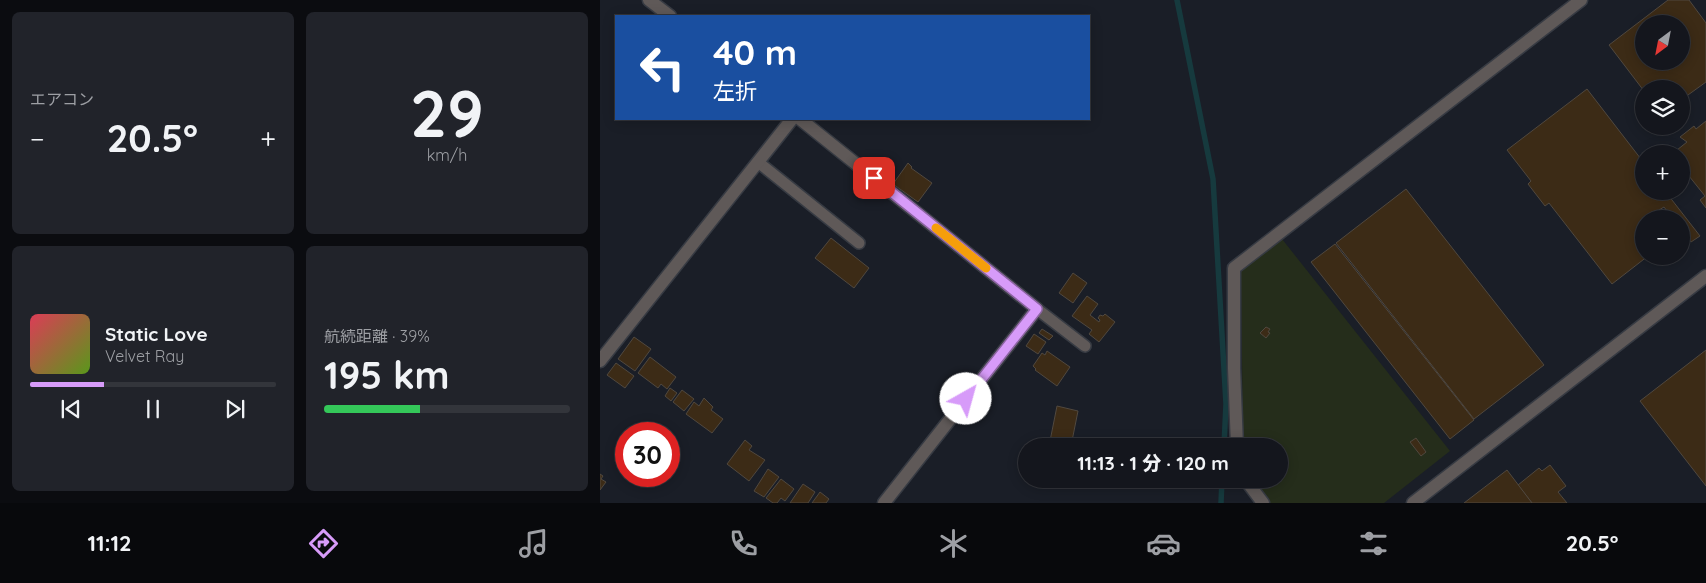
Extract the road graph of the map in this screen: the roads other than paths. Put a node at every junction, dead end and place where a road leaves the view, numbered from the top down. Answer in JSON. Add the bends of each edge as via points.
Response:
{"nodes":[{"id":1,"x":649,"y":0,"type":"edge"},
{"id":2,"x":1581,"y":0,"type":"edge"},
{"id":3,"x":669,"y":15,"type":"edge"},
{"id":4,"x":791,"y":120,"type":"edge"},
{"id":5,"x":801,"y":120,"type":"edge"},
{"id":6,"x":758,"y":162,"type":"junction"},
{"id":7,"x":860,"y":243,"type":"dead end"},
{"id":8,"x":1706,"y":276,"type":"edge"},
{"id":9,"x":1037,"y":309,"type":"junction"},
{"id":10,"x":1085,"y":346,"type":"dead end"},
{"id":11,"x":600,"y":361,"type":"edge"},
{"id":12,"x":1237,"y":438,"type":"edge"},
{"id":13,"x":1252,"y":488,"type":"edge"},
{"id":14,"x":884,"y":503,"type":"edge"},
{"id":15,"x":1263,"y":503,"type":"edge"},
{"id":16,"x":1413,"y":503,"type":"edge"}],
"edges":[{"from":1,"to":3,"type":"street"},
{"from":2,"to":12,"type":"street","via":[[1234,268]]},
{"from":4,"to":6,"type":"street"},
{"from":5,"to":9,"type":"street"},
{"from":6,"to":7,"type":"lane"},
{"from":6,"to":11,"type":"street"},
{"from":8,"to":16,"type":"street"},
{"from":9,"to":10,"type":"lane"},
{"from":9,"to":14,"type":"street"},
{"from":13,"to":15,"type":"street"}]}
